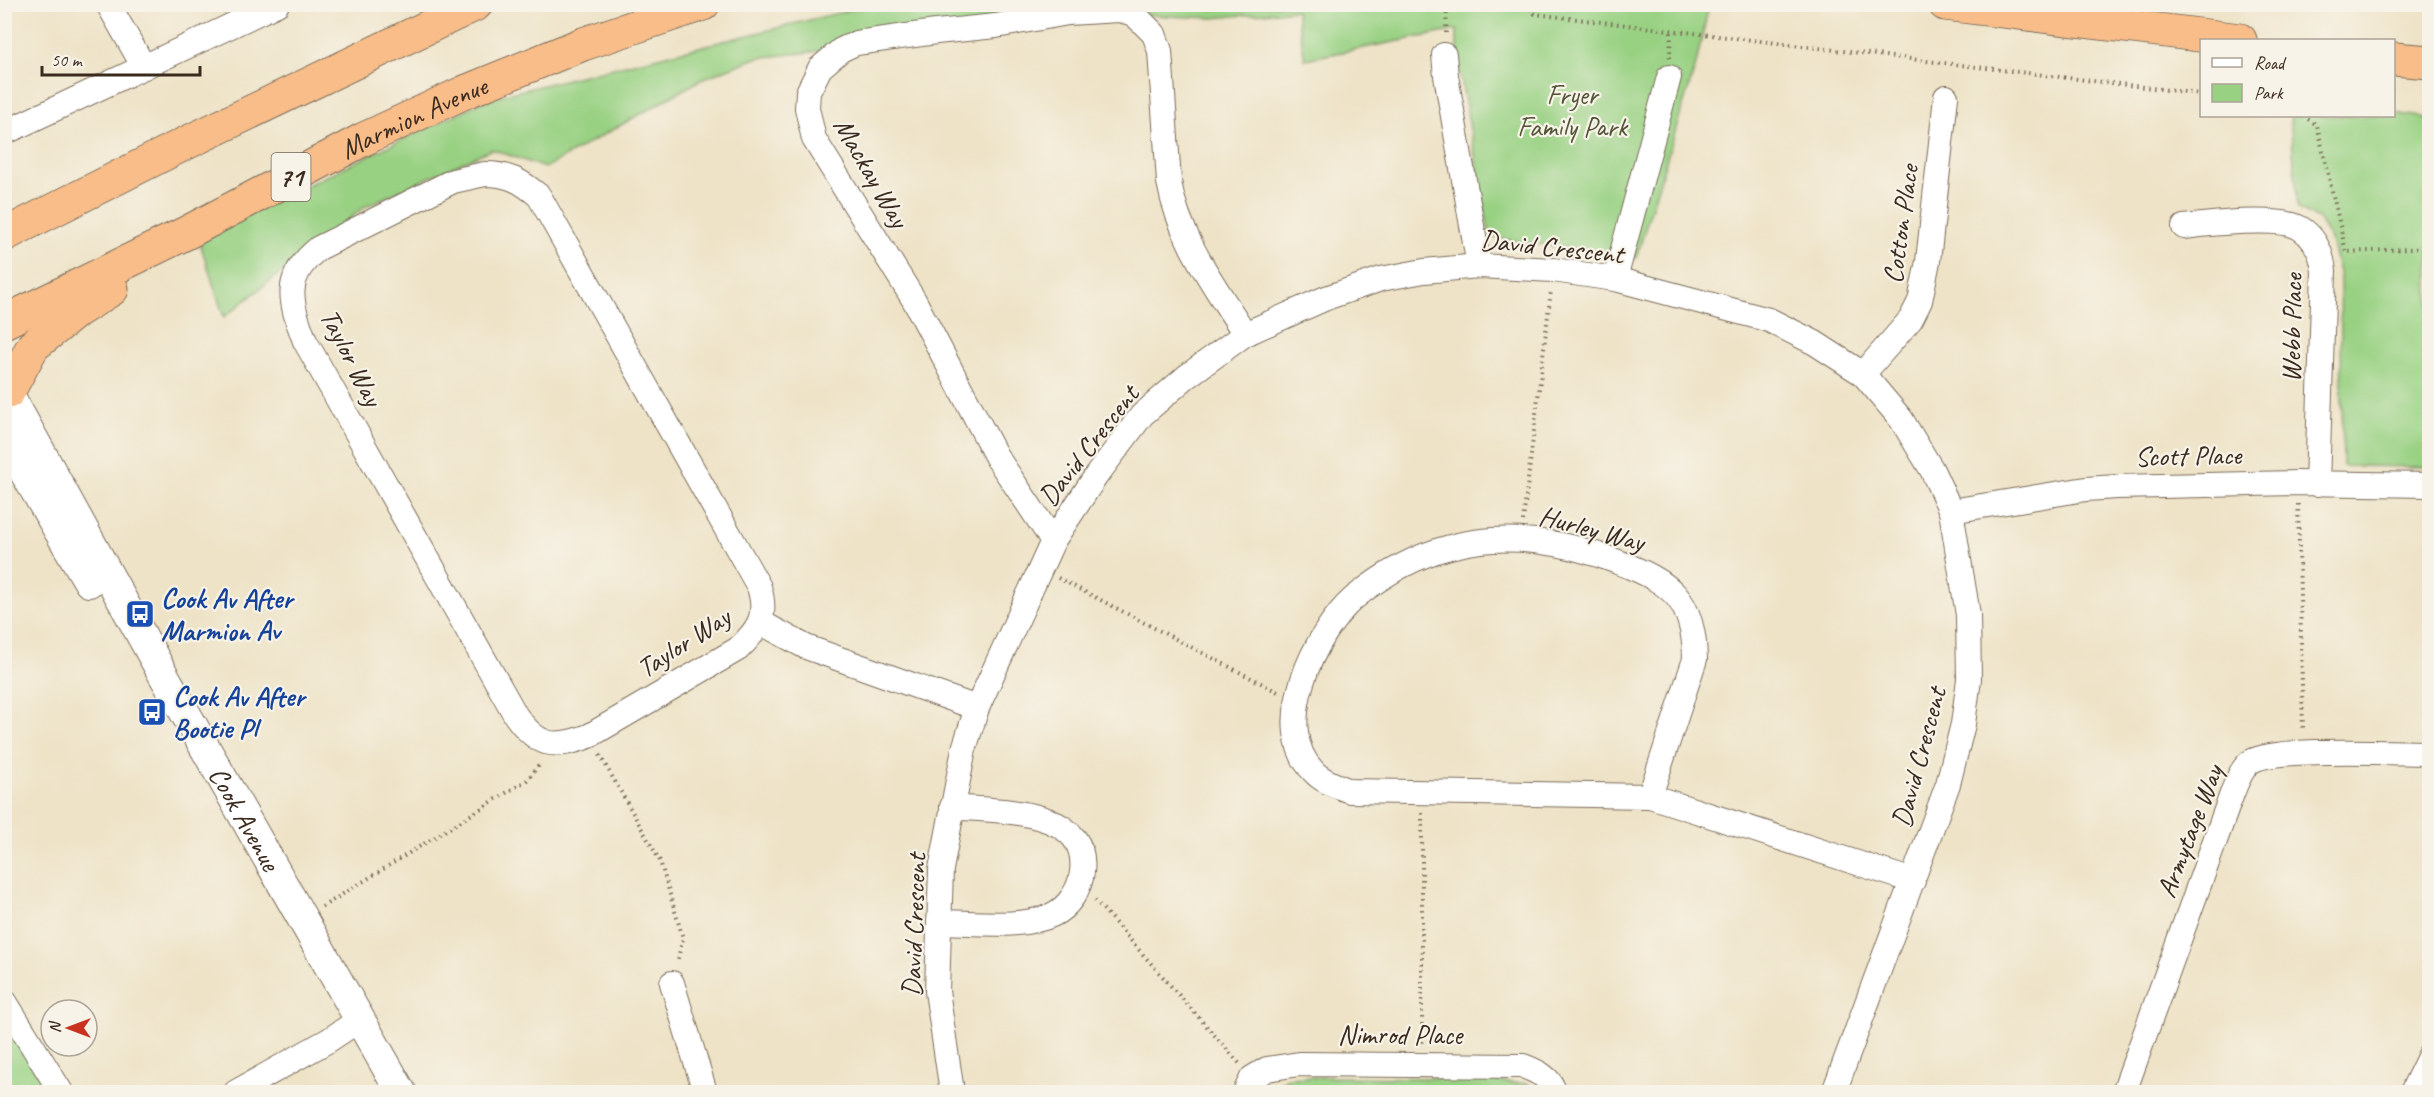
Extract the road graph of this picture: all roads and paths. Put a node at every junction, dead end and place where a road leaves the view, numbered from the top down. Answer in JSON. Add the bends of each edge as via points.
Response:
{"nodes":[{"id":1,"x":108,"y":4,"type":"edge"},
{"id":2,"x":277,"y":4,"type":"edge"},
{"id":3,"x":476,"y":4,"type":"edge"},
{"id":4,"x":1447,"y":4,"type":"edge"},
{"id":5,"x":1526,"y":4,"type":"edge"},
{"id":6,"x":1945,"y":4,"type":"edge"},
{"id":7,"x":697,"y":6,"type":"edge"},
{"id":8,"x":2232,"y":39,"type":"edge"},
{"id":9,"x":1444,"y":55,"type":"joint"},
{"id":10,"x":2395,"y":59,"type":"edge"},
{"id":11,"x":2430,"y":62,"type":"edge"},
{"id":12,"x":144,"y":67,"type":"junction"},
{"id":13,"x":1669,"y":77,"type":"dead end"},
{"id":14,"x":2200,"y":94,"type":"edge"},
{"id":15,"x":1946,"y":97,"type":"dead end"},
{"id":16,"x":2305,"y":117,"type":"edge"},
{"id":17,"x":4,"y":133,"type":"edge"},
{"id":18,"x":2184,"y":226,"type":"dead end"},
{"id":19,"x":190,"y":231,"type":"junction"},
{"id":20,"x":4,"y":235,"type":"edge"},
{"id":21,"x":2430,"y":248,"type":"edge"},
{"id":22,"x":1479,"y":266,"type":"junction"},
{"id":23,"x":1553,"y":270,"type":"junction"},
{"id":24,"x":1615,"y":279,"type":"junction"},
{"id":25,"x":4,"y":322,"type":"edge"},
{"id":26,"x":1245,"y":334,"type":"junction"},
{"id":27,"x":1863,"y":374,"type":"junction"},
{"id":28,"x":6,"y":389,"type":"edge"},
{"id":29,"x":4,"y":436,"type":"edge"},
{"id":30,"x":2307,"y":483,"type":"junction"},
{"id":31,"x":2430,"y":485,"type":"edge"},
{"id":32,"x":1950,"y":511,"type":"junction"},
{"id":33,"x":1521,"y":539,"type":"junction"},
{"id":34,"x":1053,"y":541,"type":"junction"},
{"id":35,"x":1041,"y":569,"type":"junction"},
{"id":36,"x":760,"y":622,"type":"junction"},
{"id":37,"x":1299,"y":695,"type":"junction"},
{"id":38,"x":977,"y":708,"type":"junction"},
{"id":39,"x":589,"y":736,"type":"junction"},
{"id":40,"x":556,"y":744,"type":"junction"},
{"id":41,"x":2304,"y":753,"type":"junction"},
{"id":42,"x":2430,"y":753,"type":"edge"},
{"id":43,"x":1422,"y":793,"type":"junction"},
{"id":44,"x":1650,"y":796,"type":"junction"},
{"id":45,"x":952,"y":807,"type":"junction"},
{"id":46,"x":1913,"y":881,"type":"junction"},
{"id":47,"x":1080,"y":884,"type":"junction"},
{"id":48,"x":312,"y":913,"type":"dead end"},
{"id":49,"x":939,"y":922,"type":"junction"},
{"id":50,"x":672,"y":983,"type":"joint"},
{"id":51,"x":4,"y":1000,"type":"edge"},
{"id":52,"x":351,"y":1025,"type":"junction"},
{"id":53,"x":2430,"y":1054,"type":"edge"},
{"id":54,"x":1422,"y":1064,"type":"junction"},
{"id":55,"x":1249,"y":1085,"type":"edge"},
{"id":56,"x":61,"y":1092,"type":"edge"},
{"id":57,"x":236,"y":1092,"type":"edge"},
{"id":58,"x":380,"y":1092,"type":"edge"},
{"id":59,"x":401,"y":1092,"type":"edge"},
{"id":60,"x":705,"y":1092,"type":"edge"},
{"id":61,"x":952,"y":1092,"type":"edge"},
{"id":62,"x":1554,"y":1092,"type":"edge"},
{"id":63,"x":1834,"y":1092,"type":"edge"},
{"id":64,"x":2124,"y":1092,"type":"edge"},
{"id":65,"x":2412,"y":1092,"type":"edge"}],
"edges":[{"from":1,"to":12,"type":"street"},
{"from":2,"to":12,"type":"street"},
{"from":3,"to":20,"type":"highway"},
{"from":4,"to":9,"type":"path"},
{"from":5,"to":14,"type":"path","via":[[1535,14]]},
{"from":6,"to":8,"type":"highway"},
{"from":7,"to":19,"type":"highway","name":"Marmion Avenue","number":"71","via":[[583,44],[465,92]]},
{"from":9,"to":22,"type":"street"},
{"from":10,"to":11,"type":"highway"},
{"from":12,"to":17,"type":"street"},
{"from":13,"to":24,"type":"street"},
{"from":15,"to":27,"type":"street","name":"Cotton Place","via":[[1920,301],[1911,319]]},
{"from":16,"to":21,"type":"path","via":[[2317,125],[2346,252]]},
{"from":18,"to":30,"type":"street","name":"Webb Place","via":[[2237,221],[2298,226],[2319,248],[2324,271]]},
{"from":19,"to":25,"type":"highway","name":"Marmion Avenue","number":"71"},
{"from":19,"to":28,"type":"highway","via":[[187,242],[166,260],[100,296],[33,346]]},
{"from":22,"to":23,"type":"street","name":"David Crescent"},
{"from":22,"to":26,"type":"street","name":"David Crescent","via":[[1424,270],[1381,279],[1326,298]]},
{"from":23,"to":24,"type":"street","name":"David Crescent"},
{"from":23,"to":33,"type":"path"},
{"from":24,"to":27,"type":"street","name":"David Crescent","via":[[1769,320]]},
{"from":26,"to":34,"type":"street","name":"David Crescent","via":[[1142,415]]},
{"from":26,"to":34,"type":"street","name":"Mackay Way","via":[[1188,242],[1173,202],[1160,51],[1154,34],[1134,14],[1098,10],[856,44],[841,50],[820,68],[808,92],[807,108],[814,139],[914,300],[996,456]]},
{"from":27,"to":32,"type":"street","name":"David Crescent","via":[[1902,420],[1932,470]]},
{"from":28,"to":52,"type":"street","name":"Cook Avenue"},
{"from":29,"to":52,"type":"street","name":"Cook Avenue","via":[[279,912]]},
{"from":30,"to":31,"type":"street","name":"Scott Place"},
{"from":30,"to":32,"type":"street","name":"Scott Place","via":[[2086,489]]},
{"from":30,"to":41,"type":"path"},
{"from":32,"to":46,"type":"street","name":"David Crescent","via":[[1968,615],[1969,679],[1964,724],[1948,784]]},
{"from":33,"to":37,"type":"street","name":"Hurley Way","via":[[1449,547],[1385,576],[1353,599],[1317,645]]},
{"from":33,"to":44,"type":"street","name":"Hurley Way","via":[[1561,544],[1641,571],[1663,582],[1688,614],[1695,636],[1695,659]]},
{"from":34,"to":35,"type":"street","name":"David Crescent"},
{"from":35,"to":37,"type":"path","via":[[1275,691]]},
{"from":35,"to":38,"type":"street","name":"David Crescent"},
{"from":36,"to":38,"type":"street","name":"Taylor Way","via":[[806,647]]},
{"from":36,"to":39,"type":"street","name":"Taylor Way","via":[[738,649]]},
{"from":36,"to":40,"type":"street","name":"Taylor Way","via":[[764,604],[759,587],[539,196],[528,186],[503,174],[466,177],[319,248],[301,264],[292,290],[305,341],[516,716],[528,733]]},
{"from":37,"to":43,"type":"street","name":"Hurley Way","via":[[1296,729],[1302,753],[1314,772],[1350,791]]},
{"from":38,"to":45,"type":"street","name":"David Crescent"},
{"from":39,"to":40,"type":"street","name":"Taylor Way"},
{"from":39,"to":50,"type":"path","via":[[660,861],[683,938]]},
{"from":40,"to":48,"type":"path","via":[[527,780]]},
{"from":41,"to":42,"type":"street","name":"Armytage Way"},
{"from":41,"to":64,"type":"street","name":"Armytage Way","via":[[2267,756],[2250,762],[2240,775]]},
{"from":43,"to":44,"type":"street","name":"Hurley Way"},
{"from":43,"to":54,"type":"path"},
{"from":44,"to":46,"type":"street","name":"Hurley Way"},
{"from":45,"to":47,"type":"street","via":[[1054,821],[1070,832],[1078,846],[1083,863]]},
{"from":45,"to":49,"type":"street","name":"David Crescent","via":[[941,868]]},
{"from":46,"to":63,"type":"street","name":"David Crescent"},
{"from":47,"to":49,"type":"street","via":[[1069,902],[1052,915],[1027,921]]},
{"from":47,"to":55,"type":"path"},
{"from":49,"to":61,"type":"street","name":"David Crescent","via":[[937,991]]},
{"from":50,"to":60,"type":"street"},
{"from":51,"to":56,"type":"street"},
{"from":52,"to":57,"type":"street"},
{"from":52,"to":58,"type":"street","name":"Cook Avenue"},
{"from":52,"to":59,"type":"street","name":"Cook Avenue"},
{"from":53,"to":65,"type":"street"},
{"from":54,"to":55,"type":"street","name":"Nimrod Place","via":[[1299,1064],[1267,1069]]},
{"from":54,"to":62,"type":"street","name":"Nimrod Place","via":[[1523,1066],[1544,1076]]}]}
